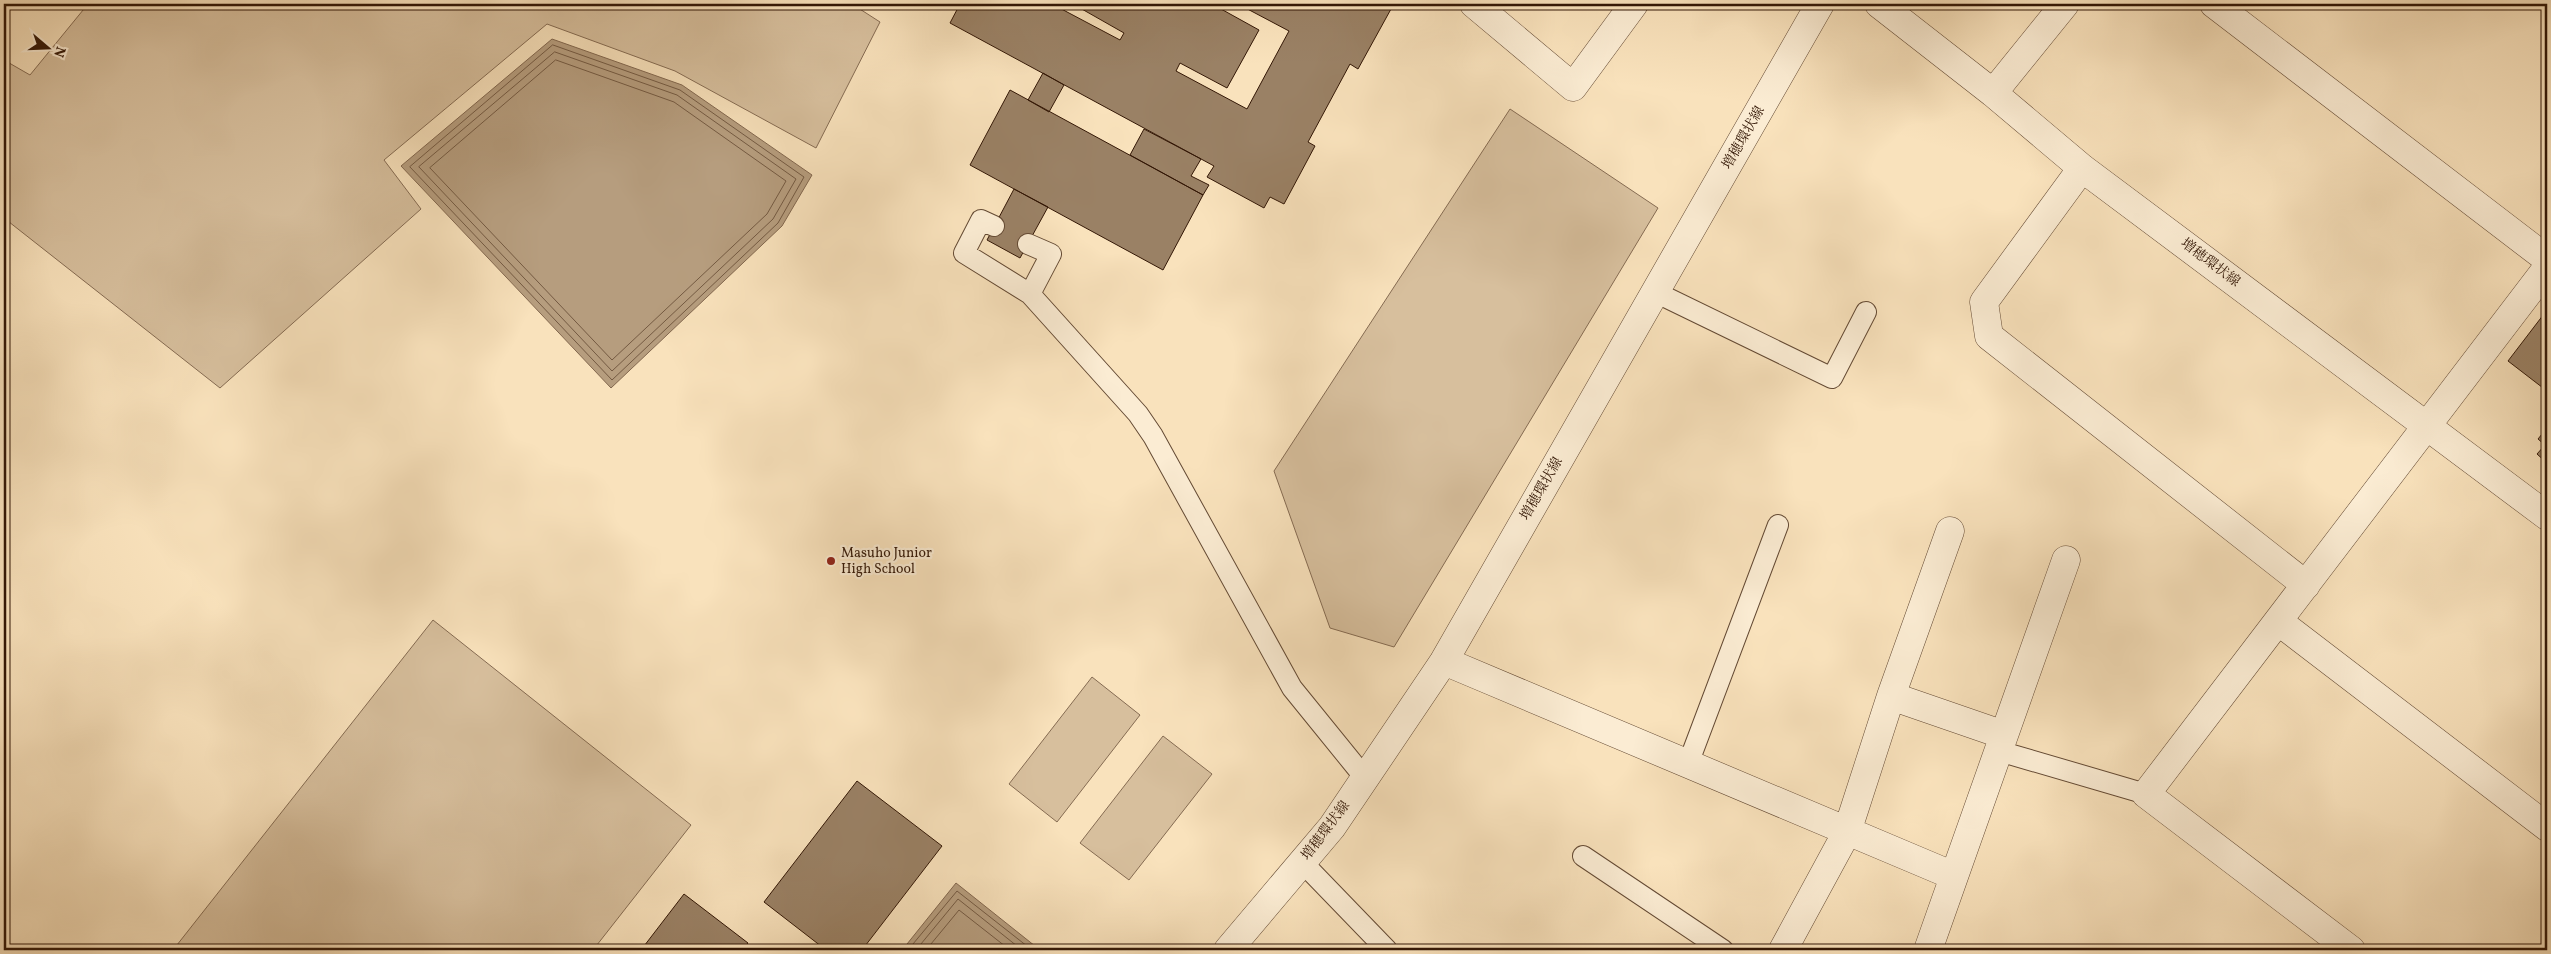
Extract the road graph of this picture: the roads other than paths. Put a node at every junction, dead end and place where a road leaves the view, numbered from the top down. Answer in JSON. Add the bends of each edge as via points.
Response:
{"nodes":[{"id":1,"x":1474,"y":4,"type":"edge"},
{"id":2,"x":1634,"y":4,"type":"edge"},
{"id":3,"x":1820,"y":4,"type":"edge"},
{"id":4,"x":1879,"y":4,"type":"edge"},
{"id":5,"x":2065,"y":4,"type":"edge"},
{"id":6,"x":2214,"y":4,"type":"edge"},
{"id":7,"x":1993,"y":92,"type":"junction"},
{"id":8,"x":2082,"y":168,"type":"junction"},
{"id":9,"x":994,"y":226,"type":"dead end"},
{"id":10,"x":1028,"y":244,"type":"dead end"},
{"id":11,"x":2547,"y":259,"type":"edge"},
{"id":12,"x":2547,"y":268,"type":"edge"},
{"id":13,"x":1655,"y":292,"type":"junction"},
{"id":14,"x":1030,"y":294,"type":"junction"},
{"id":15,"x":1866,"y":312,"type":"dead end"},
{"id":16,"x":2428,"y":424,"type":"junction"},
{"id":17,"x":2547,"y":516,"type":"edge"},
{"id":18,"x":1778,"y":525,"type":"dead end"},
{"id":19,"x":1950,"y":531,"type":"dead end"},
{"id":20,"x":2066,"y":560,"type":"dead end"},
{"id":21,"x":2306,"y":585,"type":"junction"},
{"id":22,"x":2278,"y":621,"type":"junction"},
{"id":23,"x":1444,"y":661,"type":"junction"},
{"id":24,"x":1891,"y":696,"type":"junction"},
{"id":25,"x":2001,"y":743,"type":"junction"},
{"id":26,"x":1688,"y":764,"type":"junction"},
{"id":27,"x":1365,"y":778,"type":"junction"},
{"id":28,"x":2146,"y":794,"type":"junction"},
{"id":29,"x":2547,"y":827,"type":"edge"},
{"id":30,"x":1847,"y":832,"type":"junction"},
{"id":31,"x":1583,"y":856,"type":"dead end"},
{"id":32,"x":1302,"y":862,"type":"junction"},
{"id":33,"x":1954,"y":876,"type":"junction"},
{"id":34,"x":1228,"y":950,"type":"edge"},
{"id":35,"x":1387,"y":950,"type":"edge"},
{"id":36,"x":1723,"y":950,"type":"edge"},
{"id":37,"x":1783,"y":950,"type":"edge"},
{"id":38,"x":1928,"y":950,"type":"edge"},
{"id":39,"x":2351,"y":950,"type":"edge"}],
"edges":[{"from":1,"to":2,"type":"street","via":[[1572,87]]},
{"from":3,"to":13,"type":"street","name":"増穂環状線"},
{"from":4,"to":7,"type":"street","name":"増穂環状線"},
{"from":5,"to":7,"type":"street"},
{"from":6,"to":11,"type":"street"},
{"from":7,"to":8,"type":"street","name":"増穂環状線"},
{"from":8,"to":16,"type":"street","name":"増穂環状線"},
{"from":8,"to":21,"type":"street","via":[[1984,302],[1989,336]]},
{"from":9,"to":14,"type":"lane","via":[[981,220],[964,253]]},
{"from":10,"to":14,"type":"lane","via":[[1051,254]]},
{"from":12,"to":16,"type":"street"},
{"from":13,"to":15,"type":"lane","via":[[1832,378]]},
{"from":13,"to":23,"type":"street","name":"増穂環状線"},
{"from":14,"to":27,"type":"lane","via":[[1138,414],[1292,688]]},
{"from":16,"to":17,"type":"street","name":"増穂環状線"},
{"from":16,"to":21,"type":"street"},
{"from":18,"to":26,"type":"lane"},
{"from":19,"to":24,"type":"street"},
{"from":20,"to":25,"type":"street"},
{"from":21,"to":22,"type":"street"},
{"from":22,"to":28,"type":"street"},
{"from":22,"to":29,"type":"street"},
{"from":23,"to":26,"type":"street"},
{"from":23,"to":27,"type":"street","name":"増穂環状線"},
{"from":24,"to":25,"type":"street"},
{"from":24,"to":30,"type":"street"},
{"from":25,"to":28,"type":"lane"},
{"from":25,"to":33,"type":"street"},
{"from":26,"to":30,"type":"street"},
{"from":27,"to":32,"type":"street","name":"増穂環状線","via":[[1332,827]]},
{"from":28,"to":39,"type":"street"},
{"from":30,"to":33,"type":"street"},
{"from":30,"to":37,"type":"street"},
{"from":31,"to":36,"type":"lane"},
{"from":32,"to":34,"type":"street","name":"増穂環状線"},
{"from":32,"to":35,"type":"lane"},
{"from":33,"to":38,"type":"street"}]}
